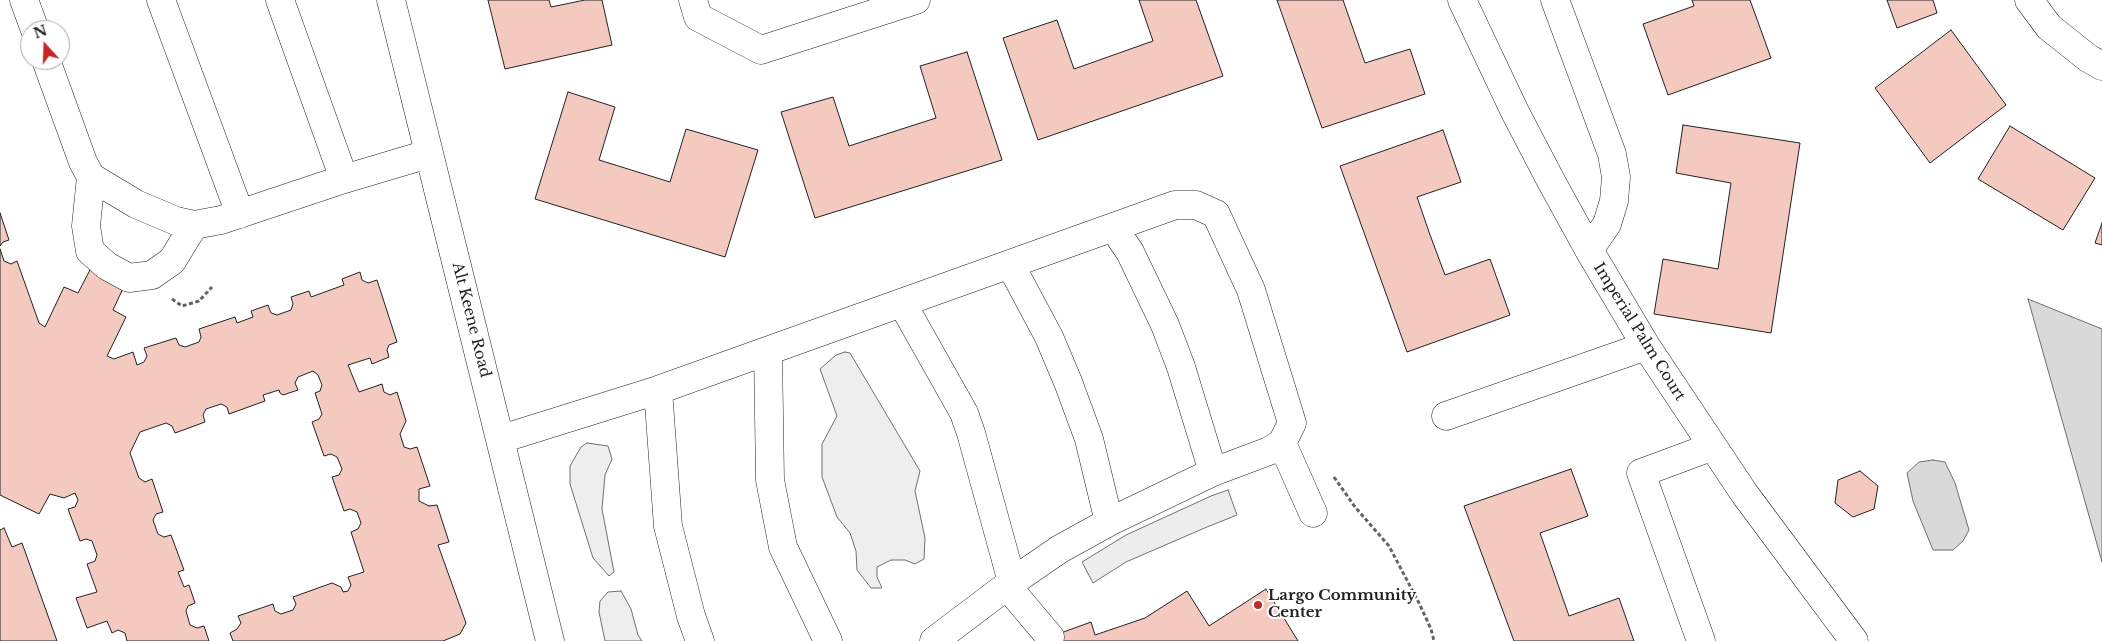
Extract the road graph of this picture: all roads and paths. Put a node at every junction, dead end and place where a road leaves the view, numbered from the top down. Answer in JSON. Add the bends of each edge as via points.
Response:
{"nodes":[{"id":1,"x":24,"y":0,"type":"edge"},
{"id":2,"x":161,"y":0,"type":"edge"},
{"id":3,"x":280,"y":0,"type":"edge"},
{"id":4,"x":391,"y":0,"type":"edge"},
{"id":5,"x":693,"y":0,"type":"edge"},
{"id":6,"x":916,"y":0,"type":"edge"},
{"id":7,"x":1462,"y":0,"type":"edge"},
{"id":8,"x":1554,"y":0,"type":"edge"},
{"id":9,"x":2029,"y":0,"type":"edge"},
{"id":10,"x":31,"y":20,"type":"edge"},
{"id":11,"x":2102,"y":66,"type":"edge"},
{"id":12,"x":50,"y":70,"type":"edge"},
{"id":13,"x":428,"y":154,"type":"junction"},
{"id":14,"x":91,"y":177,"type":"junction"},
{"id":15,"x":344,"y":178,"type":"junction"},
{"id":16,"x":240,"y":214,"type":"junction"},
{"id":17,"x":194,"y":225,"type":"junction"},
{"id":18,"x":1113,"y":227,"type":"junction"},
{"id":19,"x":1589,"y":250,"type":"junction"},
{"id":20,"x":1010,"y":264,"type":"junction"},
{"id":21,"x":212,"y":287,"type":"dead end"},
{"id":22,"x":169,"y":298,"type":"dead end"},
{"id":23,"x":902,"y":303,"type":"junction"},
{"id":24,"x":1646,"y":346,"type":"junction"},
{"id":25,"x":768,"y":351,"type":"junction"},
{"id":26,"x":658,"y":390,"type":"junction"},
{"id":27,"x":1446,"y":416,"type":"dead end"},
{"id":28,"x":501,"y":439,"type":"junction"},
{"id":29,"x":1282,"y":443,"type":"junction"},
{"id":30,"x":1712,"y":447,"type":"junction"},
{"id":31,"x":1213,"y":472,"type":"junction"},
{"id":32,"x":1334,"y":477,"type":"dead end"},
{"id":33,"x":1313,"y":513,"type":"dead end"},
{"id":34,"x":1109,"y":522,"type":"junction"},
{"id":35,"x":1009,"y":584,"type":"junction"},
{"id":36,"x":1050,"y":637,"type":"dead end"},
{"id":37,"x":542,"y":639,"type":"edge"},
{"id":38,"x":700,"y":641,"type":"edge"},
{"id":39,"x":828,"y":641,"type":"edge"},
{"id":40,"x":934,"y":641,"type":"edge"},
{"id":41,"x":1434,"y":641,"type":"edge"},
{"id":42,"x":1701,"y":641,"type":"edge"},
{"id":43,"x":1854,"y":641,"type":"edge"}],
"edges":[{"from":1,"to":10,"type":"street"},
{"from":2,"to":16,"type":"street"},
{"from":3,"to":15,"type":"street"},
{"from":4,"to":13,"type":"street","name":"Alt Keene Road"},
{"from":5,"to":6,"type":"street","via":[[698,17],[762,50]]},
{"from":7,"to":19,"type":"street","name":"Imperial Palm Court","via":[[1514,112]]},
{"from":8,"to":19,"type":"street","via":[[1612,154],[1616,177],[1614,201],[1607,224]]},
{"from":9,"to":11,"type":"street","via":[[2049,27]]},
{"from":12,"to":14,"type":"street","via":[[82,162]]},
{"from":13,"to":15,"type":"street"},
{"from":13,"to":28,"type":"street","name":"Alt Keene Road"},
{"from":14,"to":17,"type":"street","via":[[136,204]]},
{"from":14,"to":17,"type":"street","via":[[86,226],[90,251],[107,266],[129,278],[152,274],[172,261]]},
{"from":15,"to":16,"type":"street"},
{"from":16,"to":17,"type":"street"},
{"from":18,"to":20,"type":"street"},
{"from":18,"to":29,"type":"street","via":[[1175,205],[1196,205],[1216,214],[1251,290],[1292,423]]},
{"from":18,"to":31,"type":"street","via":[[1130,252],[1165,325]]},
{"from":19,"to":24,"type":"street","name":"Imperial Palm Court"},
{"from":20,"to":23,"type":"street"},
{"from":20,"to":34,"type":"street","via":[[1068,382],[1089,439]]},
{"from":21,"to":22,"type":"path","via":[[199,300],[182,306]]},
{"from":23,"to":25,"type":"street"},
{"from":23,"to":35,"type":"street","via":[[964,414]]},
{"from":24,"to":27,"type":"street"},
{"from":24,"to":30,"type":"street","name":"Imperial Palm Court"},
{"from":25,"to":26,"type":"street"},
{"from":25,"to":39,"type":"street","via":[[770,480],[783,548]]},
{"from":26,"to":28,"type":"street"},
{"from":26,"to":38,"type":"street","via":[[668,526]]},
{"from":28,"to":37,"type":"street","name":"Alt Keene Road"},
{"from":29,"to":31,"type":"street"},
{"from":29,"to":33,"type":"street"},
{"from":30,"to":42,"type":"street","via":[[1640,473]]},
{"from":30,"to":43,"type":"street","name":"Imperial Palm Court"},
{"from":31,"to":34,"type":"street"},
{"from":32,"to":41,"type":"path","via":[[1389,546],[1419,603]]},
{"from":34,"to":35,"type":"street","via":[[1060,549]]},
{"from":35,"to":36,"type":"street"},
{"from":35,"to":40,"type":"street"}]}
